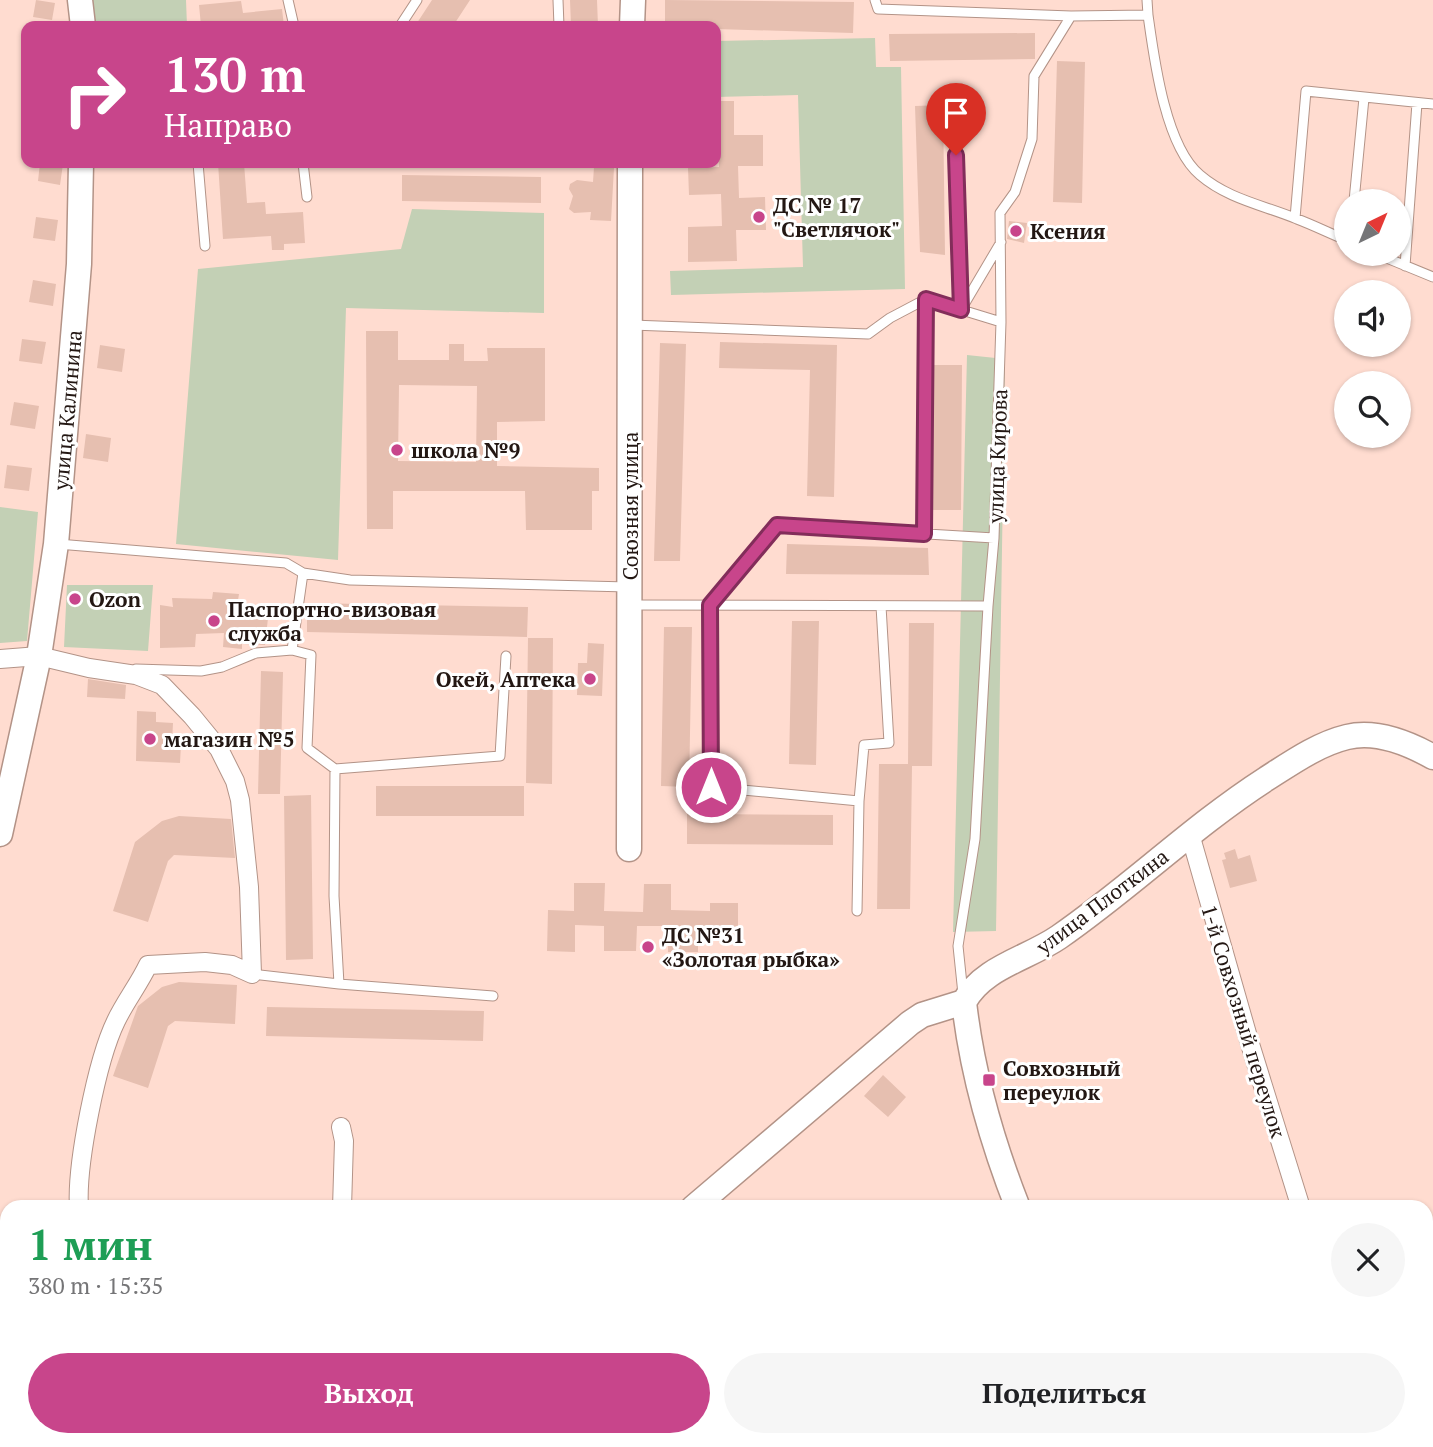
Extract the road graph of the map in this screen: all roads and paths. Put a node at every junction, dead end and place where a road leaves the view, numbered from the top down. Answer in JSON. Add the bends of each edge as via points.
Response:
{"nodes":[{"id":1,"x":80,"y":0,"type":"edge"},
{"id":2,"x":288,"y":0,"type":"edge"},
{"id":3,"x":417,"y":0,"type":"edge"},
{"id":4,"x":558,"y":0,"type":"edge"},
{"id":5,"x":633,"y":0,"type":"edge"},
{"id":6,"x":875,"y":0,"type":"edge"},
{"id":7,"x":1147,"y":0,"type":"edge"},
{"id":8,"x":1148,"y":15,"type":"junction"},
{"id":9,"x":1071,"y":16,"type":"junction"},
{"id":10,"x":82,"y":21,"type":"edge"},
{"id":11,"x":293,"y":21,"type":"edge"},
{"id":12,"x":403,"y":21,"type":"edge"},
{"id":13,"x":559,"y":21,"type":"edge"},
{"id":14,"x":632,"y":21,"type":"edge"},
{"id":15,"x":1364,"y":98,"type":"junction"},
{"id":16,"x":1417,"y":103,"type":"junction"},
{"id":17,"x":954,"y":104,"type":"dead end"},
{"id":18,"x":1433,"y":104,"type":"edge"},
{"id":19,"x":81,"y":168,"type":"edge"},
{"id":20,"x":198,"y":168,"type":"edge"},
{"id":21,"x":304,"y":168,"type":"edge"},
{"id":22,"x":630,"y":168,"type":"edge"},
{"id":23,"x":1355,"y":189,"type":"edge"},
{"id":24,"x":307,"y":197,"type":"dead end"},
{"id":25,"x":1295,"y":218,"type":"junction"},
{"id":26,"x":1334,"y":235,"type":"edge"},
{"id":27,"x":1001,"y":242,"type":"junction"},
{"id":28,"x":205,"y":246,"type":"dead end"},
{"id":29,"x":1405,"y":267,"type":"joint"},
{"id":30,"x":1433,"y":277,"type":"edge"},
{"id":31,"x":926,"y":299,"type":"junction"},
{"id":32,"x":961,"y":310,"type":"junction"},
{"id":33,"x":1001,"y":322,"type":"junction"},
{"id":34,"x":630,"y":325,"type":"junction"},
{"id":35,"x":924,"y":534,"type":"junction"},
{"id":36,"x":994,"y":538,"type":"junction"},
{"id":37,"x":56,"y":544,"type":"junction"},
{"id":38,"x":303,"y":573,"type":"junction"},
{"id":39,"x":630,"y":596,"type":"junction"},
{"id":40,"x":710,"y":605,"type":"junction"},
{"id":41,"x":881,"y":606,"type":"junction"},
{"id":42,"x":988,"y":606,"type":"junction"},
{"id":43,"x":292,"y":650,"type":"junction"},
{"id":44,"x":39,"y":656,"type":"junction"},
{"id":45,"x":506,"y":656,"type":"dead end"},
{"id":46,"x":0,"y":659,"type":"edge"},
{"id":47,"x":89,"y":668,"type":"junction"},
{"id":48,"x":1433,"y":758,"type":"edge"},
{"id":49,"x":335,"y":769,"type":"junction"},
{"id":50,"x":859,"y":801,"type":"junction"},
{"id":51,"x":0,"y":834,"type":"edge"},
{"id":52,"x":1189,"y":834,"type":"junction"},
{"id":53,"x":629,"y":849,"type":"dead end"},
{"id":54,"x":858,"y":911,"type":"dead end"},
{"id":55,"x":253,"y":974,"type":"junction"},
{"id":56,"x":339,"y":984,"type":"junction"},
{"id":57,"x":493,"y":996,"type":"dead end"},
{"id":58,"x":964,"y":1002,"type":"junction"},
{"id":59,"x":341,"y":1127,"type":"dead end"},
{"id":60,"x":79,"y":1200,"type":"edge"},
{"id":61,"x":342,"y":1200,"type":"edge"},
{"id":62,"x":702,"y":1200,"type":"edge"},
{"id":63,"x":1015,"y":1200,"type":"edge"},
{"id":64,"x":1299,"y":1200,"type":"edge"}],
"edges":[{"from":1,"to":10,"type":"street"},
{"from":2,"to":11,"type":"lane"},
{"from":3,"to":12,"type":"lane"},
{"from":4,"to":13,"type":"lane"},
{"from":5,"to":14,"type":"street"},
{"from":6,"to":9,"type":"lane","via":[[878,9]]},
{"from":7,"to":8,"type":"lane"},
{"from":8,"to":9,"type":"lane"},
{"from":8,"to":25,"type":"lane","via":[[1158,88],[1179,143],[1197,173],[1237,198]]},
{"from":9,"to":27,"type":"lane","name":"улица Кирова","via":[[1034,76],[1032,139],[1015,191],[1000,213]]},
{"from":15,"to":16,"type":"lane"},
{"from":15,"to":23,"type":"lane"},
{"from":15,"to":25,"type":"lane","via":[[1306,91]]},
{"from":16,"to":18,"type":"lane"},
{"from":16,"to":29,"type":"lane"},
{"from":17,"to":32,"type":"lane"},
{"from":19,"to":37,"type":"street","name":"улица Калинина","via":[[79,264]]},
{"from":20,"to":28,"type":"lane"},
{"from":21,"to":24,"type":"lane"},
{"from":22,"to":34,"type":"street","name":"Союзная улица"},
{"from":25,"to":26,"type":"lane"},
{"from":27,"to":32,"type":"lane"},
{"from":27,"to":33,"type":"lane","name":"улица Кирова"},
{"from":29,"to":30,"type":"lane"},
{"from":31,"to":32,"type":"lane"},
{"from":31,"to":34,"type":"lane","via":[[868,334]]},
{"from":31,"to":35,"type":"lane"},
{"from":32,"to":33,"type":"lane"},
{"from":33,"to":36,"type":"lane","name":"улица Кирова"},
{"from":34,"to":39,"type":"street","name":"Союзная улица"},
{"from":35,"to":36,"type":"lane"},
{"from":35,"to":40,"type":"lane","via":[[777,525]]},
{"from":36,"to":42,"type":"lane","name":"улица Кирова"},
{"from":37,"to":38,"type":"lane","via":[[286,563]]},
{"from":37,"to":44,"type":"street","name":"улица Калинина"},
{"from":38,"to":39,"type":"lane","via":[[350,580]]},
{"from":38,"to":43,"type":"lane"},
{"from":39,"to":40,"type":"lane"},
{"from":39,"to":53,"type":"street","name":"Союзная улица"},
{"from":40,"to":41,"type":"lane"},
{"from":40,"to":50,"type":"lane","via":[[711,787]]},
{"from":41,"to":42,"type":"lane"},
{"from":41,"to":50,"type":"lane","via":[[889,743],[864,745]]},
{"from":42,"to":58,"type":"lane","name":"улица Кирова","via":[[975,839],[958,946]]},
{"from":43,"to":47,"type":"lane","via":[[256,653],[201,671]]},
{"from":43,"to":49,"type":"lane","via":[[312,655],[307,748]]},
{"from":44,"to":46,"type":"street"},
{"from":44,"to":47,"type":"street"},
{"from":44,"to":51,"type":"street","name":"улица Калинина"},
{"from":45,"to":49,"type":"lane","via":[[500,756]]},
{"from":47,"to":55,"type":"street","via":[[136,675],[162,685],[219,749],[240,800]]},
{"from":48,"to":52,"type":"street","name":"улица Плоткина","via":[[1386,739],[1357,736],[1333,742],[1293,762]]},
{"from":49,"to":56,"type":"lane"},
{"from":50,"to":54,"type":"lane"},
{"from":52,"to":58,"type":"street","name":"улица Плоткина","via":[[1080,922],[983,978]]},
{"from":52,"to":64,"type":"street","name":"1-й Совхозный переулок"},
{"from":55,"to":56,"type":"lane"},
{"from":55,"to":60,"type":"street","via":[[232,965],[205,962],[148,965],[116,1022],[97,1079]]},
{"from":56,"to":57,"type":"lane"},
{"from":58,"to":62,"type":"street","via":[[910,1023]]},
{"from":58,"to":63,"type":"street","via":[[989,1125]]},
{"from":59,"to":61,"type":"street"}]}
